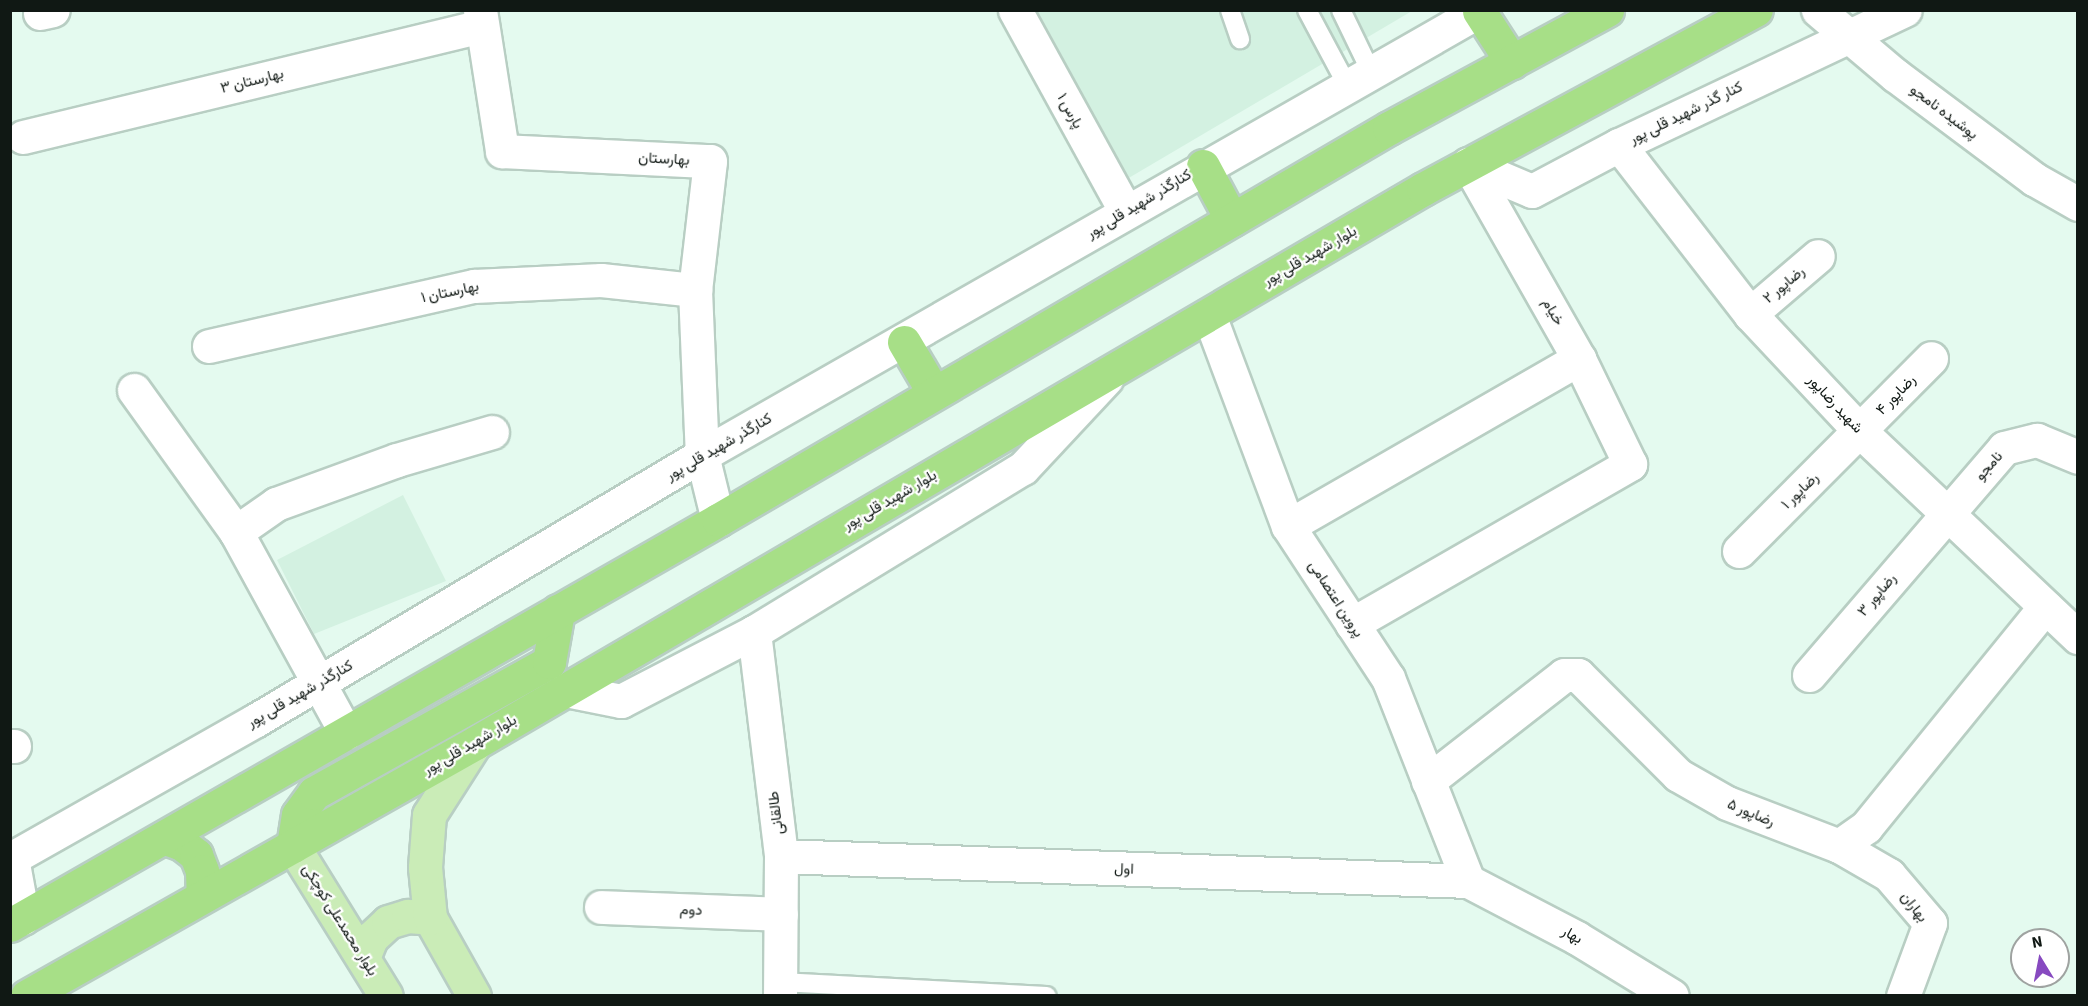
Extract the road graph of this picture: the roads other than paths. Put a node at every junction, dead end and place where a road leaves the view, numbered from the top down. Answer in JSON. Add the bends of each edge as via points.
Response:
{"nodes":[{"id":1,"x":1015,"y":10,"type":"edge"},
{"id":2,"x":1230,"y":10,"type":"edge"},
{"id":3,"x":1307,"y":10,"type":"edge"},
{"id":4,"x":1341,"y":10,"type":"edge"},
{"id":5,"x":1607,"y":10,"type":"edge"},
{"id":6,"x":1756,"y":10,"type":"edge"},
{"id":7,"x":1818,"y":10,"type":"edge"},
{"id":8,"x":1905,"y":10,"type":"edge"},
{"id":9,"x":1480,"y":11,"type":"edge"},
{"id":10,"x":481,"y":18,"type":"edge"},
{"id":11,"x":1847,"y":35,"type":"junction"},
{"id":12,"x":1240,"y":39,"type":"dead end"},
{"id":13,"x":1512,"y":62,"type":"junction"},
{"id":14,"x":1359,"y":78,"type":"junction"},
{"id":15,"x":22,"y":137,"type":"dead end"},
{"id":16,"x":1619,"y":145,"type":"junction"},
{"id":17,"x":1468,"y":164,"type":"junction"},
{"id":18,"x":1203,"y":166,"type":"junction"},
{"id":19,"x":2078,"y":204,"type":"edge"},
{"id":20,"x":1126,"y":212,"type":"junction"},
{"id":21,"x":1232,"y":220,"type":"junction"},
{"id":22,"x":1818,"y":256,"type":"dead end"},
{"id":23,"x":695,"y":290,"type":"junction"},
{"id":24,"x":1750,"y":314,"type":"junction"},
{"id":25,"x":1209,"y":315,"type":"junction"},
{"id":26,"x":904,"y":342,"type":"junction"},
{"id":27,"x":209,"y":346,"type":"dead end"},
{"id":28,"x":1931,"y":358,"type":"dead end"},
{"id":29,"x":1579,"y":359,"type":"junction"},
{"id":30,"x":1116,"y":368,"type":"junction"},
{"id":31,"x":134,"y":390,"type":"dead end"},
{"id":32,"x":934,"y":393,"type":"junction"},
{"id":33,"x":492,"y":432,"type":"dead end"},
{"id":34,"x":1861,"y":432,"type":"junction"},
{"id":35,"x":702,"y":455,"type":"junction"},
{"id":36,"x":2078,"y":457,"type":"edge"},
{"id":37,"x":1946,"y":514,"type":"junction"},
{"id":38,"x":718,"y":520,"type":"junction"},
{"id":39,"x":1288,"y":526,"type":"junction"},
{"id":40,"x":236,"y":532,"type":"junction"},
{"id":41,"x":1739,"y":551,"type":"dead end"},
{"id":42,"x":2044,"y":608,"type":"junction"},
{"id":43,"x":558,"y":611,"type":"junction"},
{"id":44,"x":1352,"y":624,"type":"junction"},
{"id":45,"x":754,"y":632,"type":"junction"},
{"id":46,"x":2078,"y":637,"type":"edge"},
{"id":47,"x":1809,"y":675,"type":"dead end"},
{"id":48,"x":317,"y":684,"type":"junction"},
{"id":49,"x":566,"y":690,"type":"junction"},
{"id":50,"x":346,"y":733,"type":"junction"},
{"id":51,"x":475,"y":743,"type":"junction"},
{"id":52,"x":1428,"y":781,"type":"junction"},
{"id":53,"x":165,"y":838,"type":"junction"},
{"id":54,"x":293,"y":846,"type":"junction"},
{"id":55,"x":1839,"y":846,"type":"junction"},
{"id":56,"x":781,"y":856,"type":"junction"},
{"id":57,"x":11,"y":857,"type":"edge"},
{"id":58,"x":1468,"y":881,"type":"junction"},
{"id":59,"x":203,"y":896,"type":"junction"},
{"id":60,"x":601,"y":907,"type":"dead end"},
{"id":61,"x":781,"y":914,"type":"junction"},
{"id":62,"x":430,"y":918,"type":"junction"},
{"id":63,"x":17,"y":922,"type":"edge"},
{"id":64,"x":363,"y":958,"type":"junction"},
{"id":65,"x":780,"y":989,"type":"edge"},
{"id":66,"x":1673,"y":995,"type":"edge"},
{"id":67,"x":27,"y":996,"type":"edge"},
{"id":68,"x":386,"y":996,"type":"edge"},
{"id":69,"x":474,"y":996,"type":"edge"},
{"id":70,"x":1047,"y":996,"type":"edge"},
{"id":71,"x":1903,"y":996,"type":"edge"}],
"edges":[{"from":1,"to":20,"type":"street","name":"پارس ۱"},
{"from":2,"to":12,"type":"lane"},
{"from":3,"to":14,"type":"lane"},
{"from":4,"to":14,"type":"lane"},
{"from":5,"to":13,"type":"highway"},
{"from":6,"to":17,"type":"highway","name":"بلوار شهید قلی پور"},
{"from":7,"to":11,"type":"street","name":"پوشیده نامجو"},
{"from":8,"to":11,"type":"street","name":"کنار گذر شهید قلی پور"},
{"from":9,"to":13,"type":"highway"},
{"from":9,"to":14,"type":"street","name":"کنارگذر شهید قلی پور"},
{"from":10,"to":15,"type":"street","name":"بهارستان ۳"},
{"from":10,"to":23,"type":"street","name":"بهارستان","via":[[502,152],[710,161]]},
{"from":11,"to":16,"type":"street","name":"کنار گذر شهید قلی پور"},
{"from":11,"to":19,"type":"street","name":"پوشیده نامجو","via":[[2034,179]]},
{"from":13,"to":21,"type":"highway"},
{"from":14,"to":18,"type":"street","name":"کنارگذر شهید قلی پور"},
{"from":16,"to":17,"type":"street","name":"کنار گذر شهید قلی پور","via":[[1532,191]]},
{"from":16,"to":24,"type":"street","name":"شهید رضاپور"},
{"from":17,"to":25,"type":"highway","name":"بلوار شهید قلی پور"},
{"from":17,"to":29,"type":"street","name":"خیام"},
{"from":18,"to":20,"type":"street","name":"کنارگذر شهید قلی پور"},
{"from":18,"to":21,"type":"highway"},
{"from":20,"to":26,"type":"street","name":"کنارگذر شهید قلی پور"},
{"from":21,"to":32,"type":"highway"},
{"from":22,"to":24,"type":"street","name":"رضاپور ۲"},
{"from":23,"to":27,"type":"street","name":"بهارستان ۱","via":[[601,280],[474,286]]},
{"from":23,"to":35,"type":"street","name":"بهارستان"},
{"from":24,"to":34,"type":"street","name":"شهید رضاپور"},
{"from":25,"to":30,"type":"highway","name":"بلوار شهید قلی پور"},
{"from":25,"to":39,"type":"street","name":"پروین اعتصامی"},
{"from":26,"to":32,"type":"highway"},
{"from":26,"to":35,"type":"street","name":"کنارگذر شهید قلی پور"},
{"from":28,"to":34,"type":"street","name":"رضاپور ۴"},
{"from":29,"to":39,"type":"street"},
{"from":29,"to":44,"type":"street","name":"خیام","via":[[1630,464]]},
{"from":30,"to":45,"type":"street","via":[[1023,468]]},
{"from":30,"to":49,"type":"highway","name":"بلوار شهید قلی پور"},
{"from":31,"to":40,"type":"street"},
{"from":32,"to":38,"type":"highway"},
{"from":33,"to":40,"type":"street","via":[[397,460],[276,504]]},
{"from":34,"to":37,"type":"street","name":"شهید رضاپور"},
{"from":34,"to":41,"type":"street","name":"رضاپور ۱"},
{"from":35,"to":38,"type":"street","name":"بهارستان"},
{"from":35,"to":48,"type":"street","name":"کنارگذر شهید قلی پور"},
{"from":36,"to":37,"type":"street","name":"نامجو","via":[[2037,440],[2004,448]]},
{"from":37,"to":42,"type":"street","name":"شهید رضاپور"},
{"from":37,"to":47,"type":"street","name":"رضاپور ۳"},
{"from":38,"to":43,"type":"highway"},
{"from":39,"to":44,"type":"street","name":"پروین اعتصامی"},
{"from":40,"to":48,"type":"street"},
{"from":42,"to":46,"type":"street","name":"شهید رضاپور"},
{"from":42,"to":55,"type":"street","via":[[1866,827]]},
{"from":43,"to":50,"type":"highway"},
{"from":43,"to":54,"type":"highway","via":[[549,662],[314,793],[298,815]]},
{"from":44,"to":52,"type":"street","name":"پروین اعتصامی","via":[[1388,678]]},
{"from":45,"to":49,"type":"street","via":[[621,701]]},
{"from":45,"to":56,"type":"street","name":"طالقانی"},
{"from":48,"to":50,"type":"street"},
{"from":48,"to":57,"type":"street","name":"کنارگذر شهید قلی پور"},
{"from":49,"to":51,"type":"highway","name":"بلوار شهید قلی پور"},
{"from":50,"to":53,"type":"highway"},
{"from":51,"to":54,"type":"highway","name":"بلوار شهید قلی پور"},
{"from":51,"to":62,"type":"main road","via":[[429,815],[425,867]]},
{"from":52,"to":55,"type":"street","name":"رضاپور ۵","via":[[1564,675],[1578,675],[1678,775],[1727,803]]},
{"from":52,"to":58,"type":"street","name":"پروین اعتصامی"},
{"from":53,"to":59,"type":"highway","via":[[196,855],[202,871]]},
{"from":53,"to":63,"type":"highway"},
{"from":54,"to":59,"type":"highway","name":"بلوار شهید قلی پور"},
{"from":54,"to":64,"type":"main road","name":"بلوار محمدعلی کوچکی"},
{"from":55,"to":71,"type":"street","name":"بهاران","via":[[1889,875],[1930,923]]},
{"from":56,"to":58,"type":"street","name":"اول"},
{"from":56,"to":61,"type":"street","name":"طالقانی"},
{"from":57,"to":63,"type":"street","name":"کنارگذر شهید قلی پور"},
{"from":58,"to":66,"type":"street","name":"بهار","via":[[1577,938]]},
{"from":59,"to":67,"type":"highway","name":"بلوار شهید قلی پور"},
{"from":60,"to":61,"type":"street","name":"دوم"},
{"from":61,"to":65,"type":"street","name":"طالقانی"},
{"from":62,"to":64,"type":"main road","via":[[408,916],[388,922],[371,938]]},
{"from":62,"to":69,"type":"main road"},
{"from":64,"to":68,"type":"main road","name":"بلوار محمدعلی کوچکی"},
{"from":65,"to":70,"type":"lane"}]}
